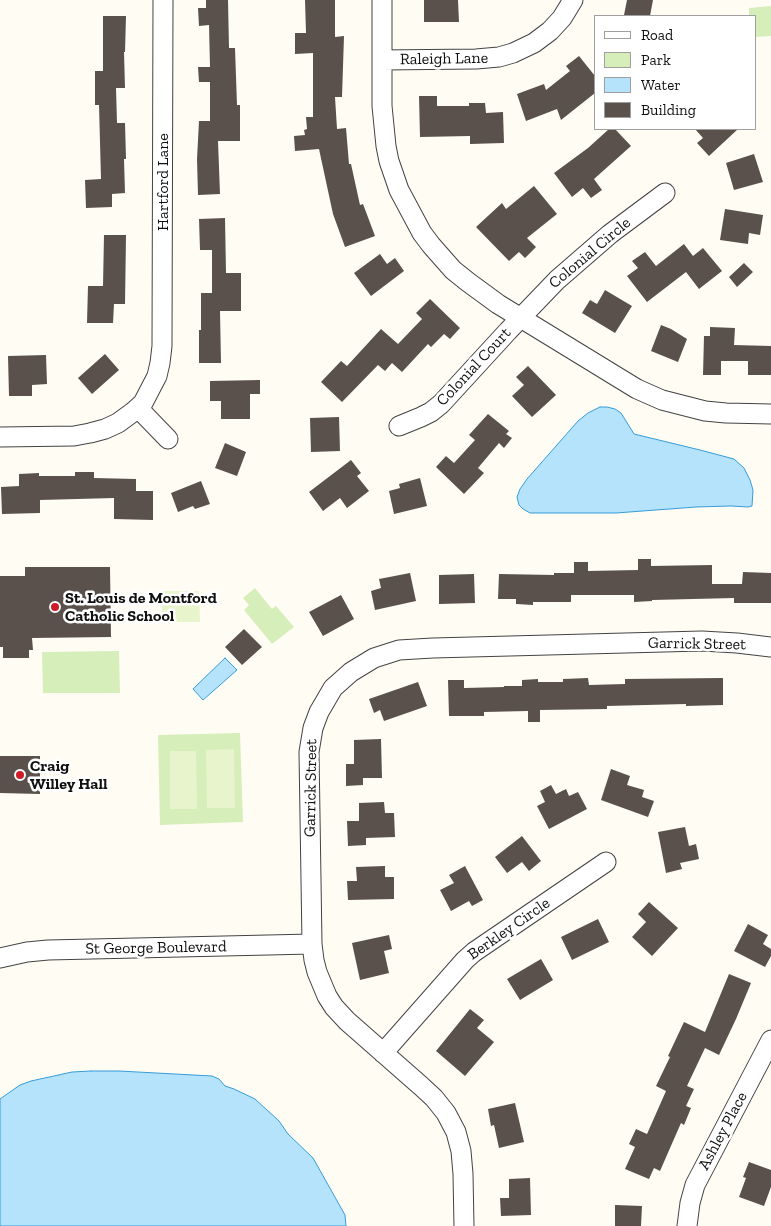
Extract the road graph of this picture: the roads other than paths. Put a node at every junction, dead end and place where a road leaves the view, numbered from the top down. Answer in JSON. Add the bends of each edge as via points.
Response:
{"nodes":[{"id":1,"x":163,"y":0,"type":"edge"},
{"id":2,"x":382,"y":0,"type":"edge"},
{"id":3,"x":573,"y":0,"type":"edge"},
{"id":4,"x":382,"y":60,"type":"junction"},
{"id":5,"x":665,"y":193,"type":"dead end"},
{"id":6,"x":520,"y":318,"type":"junction"},
{"id":7,"x":138,"y":408,"type":"junction"},
{"id":8,"x":771,"y":414,"type":"edge"},
{"id":9,"x":399,"y":426,"type":"dead end"},
{"id":10,"x":0,"y":437,"type":"edge"},
{"id":11,"x":168,"y":439,"type":"dead end"},
{"id":12,"x":771,"y":647,"type":"edge"},
{"id":13,"x":606,"y":862,"type":"dead end"},
{"id":14,"x":312,"y":944,"type":"junction"},
{"id":15,"x":0,"y":958,"type":"edge"},
{"id":16,"x":771,"y":1040,"type":"edge"},
{"id":17,"x":383,"y":1053,"type":"junction"},
{"id":18,"x":464,"y":1226,"type":"edge"},
{"id":19,"x":688,"y":1226,"type":"edge"}],
"edges":[{"from":1,"to":7,"type":"street","name":"Hartford Lane","via":[[162,336],[157,376]]},
{"from":2,"to":4,"type":"street"},
{"from":3,"to":4,"type":"street","name":"Raleigh Lane","via":[[550,31],[513,53],[476,59]]},
{"from":4,"to":6,"type":"street","via":[[386,146],[399,190],[410,211],[431,245],[454,270]]},
{"from":5,"to":6,"type":"street","name":"Colonial Circle","via":[[575,263]]},
{"from":6,"to":8,"type":"street","via":[[630,385],[662,400],[726,414]]},
{"from":6,"to":9,"type":"street","name":"Colonial Court","via":[[441,404]]},
{"from":7,"to":10,"type":"street","name":"Hartford Lane","via":[[118,423],[90,433]]},
{"from":7,"to":11,"type":"street"},
{"from":12,"to":14,"type":"street","name":"Garrick Street","via":[[702,641],[399,650],[374,658],[351,672],[333,688],[319,712],[309,752]]},
{"from":13,"to":17,"type":"street","name":"Berkley Circle","via":[[474,952]]},
{"from":14,"to":15,"type":"street","name":"St George Boulevard","via":[[48,950]]},
{"from":14,"to":17,"type":"street","name":"Garrick Street","via":[[317,972],[334,1007]]},
{"from":16,"to":19,"type":"street","name":"Ashley Place","via":[[695,1185]]},
{"from":17,"to":18,"type":"street","name":"Garrick Street","via":[[434,1098],[456,1132],[463,1174]]}]}
